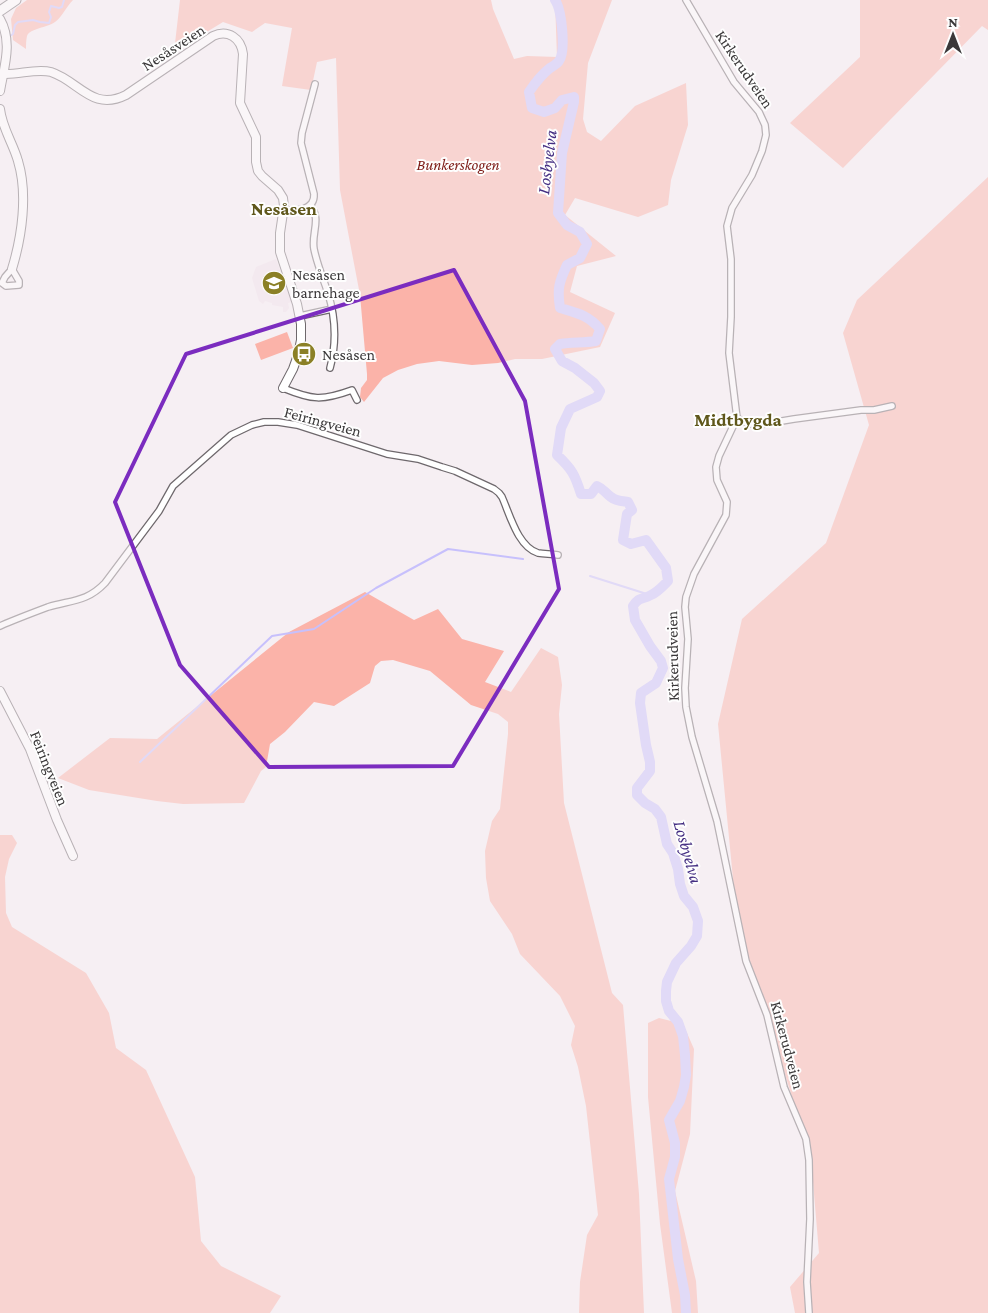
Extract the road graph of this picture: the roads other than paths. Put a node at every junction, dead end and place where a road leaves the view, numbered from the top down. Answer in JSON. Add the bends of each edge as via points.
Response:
{"nodes":[{"id":1,"x":16,"y":0,"type":"edge"},
{"id":2,"x":686,"y":0,"type":"edge"},
{"id":3,"x":0,"y":11,"type":"edge"},
{"id":4,"x":0,"y":19,"type":"edge"},
{"id":5,"x":3,"y":34,"type":"edge"},
{"id":6,"x":4,"y":74,"type":"junction"},
{"id":7,"x":315,"y":84,"type":"dead end"},
{"id":8,"x":0,"y":91,"type":"edge"},
{"id":9,"x":0,"y":110,"type":"edge"},
{"id":10,"x":310,"y":205,"type":"junction"},
{"id":11,"x":284,"y":210,"type":"junction"},
{"id":12,"x":12,"y":269,"type":"junction"},
{"id":13,"x":1,"y":284,"type":"edge"},
{"id":14,"x":332,"y":309,"type":"junction"},
{"id":15,"x":300,"y":316,"type":"junction"},
{"id":16,"x":330,"y":368,"type":"dead end"},
{"id":17,"x":283,"y":388,"type":"joint"},
{"id":18,"x":356,"y":400,"type":"dead end"},
{"id":19,"x":892,"y":406,"type":"dead end"},
{"id":20,"x":737,"y":418,"type":"junction"},
{"id":21,"x":558,"y":555,"type":"dead end"},
{"id":22,"x":0,"y":626,"type":"edge"},
{"id":23,"x":0,"y":691,"type":"edge"},
{"id":24,"x":74,"y":856,"type":"dead end"},
{"id":25,"x":809,"y":1313,"type":"edge"}],
"edges":[{"from":1,"to":3,"type":"main road"},
{"from":2,"to":20,"type":"street","name":"Kirkerudveien","via":[[734,82],[759,112],[765,125],[762,151],[732,208],[727,226],[731,259],[730,353]]},
{"from":4,"to":5,"type":"street"},
{"from":5,"to":6,"type":"street","via":[[7,54]]},
{"from":6,"to":8,"type":"street"},
{"from":6,"to":11,"type":"street","name":"Nesåsveien","via":[[48,72],[64,78],[94,98],[114,100],[213,36],[232,36],[242,48],[240,103],[256,136],[257,168],[280,193]]},
{"from":7,"to":10,"type":"street","via":[[301,143],[314,194]]},
{"from":9,"to":12,"type":"street","via":[[19,162],[23,200],[18,249]]},
{"from":10,"to":11,"type":"street","via":[[303,210]]},
{"from":10,"to":14,"type":"street","via":[[316,220],[314,248]]},
{"from":11,"to":15,"type":"street","via":[[280,252]]},
{"from":12,"to":13,"type":"street"},
{"from":12,"to":13,"type":"street","via":[[19,285]]},
{"from":14,"to":15,"type":"street"},
{"from":14,"to":16,"type":"street","via":[[335,328]]},
{"from":15,"to":17,"type":"street","via":[[300,350]]},
{"from":17,"to":18,"type":"street","via":[[309,397],[326,398],[352,390]]},
{"from":19,"to":20,"type":"street","via":[[758,425]]},
{"from":20,"to":25,"type":"street","name":"Kirkerudveien","via":[[716,466],[717,480],[727,502],[726,515],[694,574],[686,597],[686,707],[717,821],[746,961],[767,1015],[784,1087],[806,1139],[809,1160]]},
{"from":21,"to":22,"type":"street","name":"Feiringveien","via":[[530,549],[521,539],[499,493],[455,471],[418,459],[387,454],[297,425],[264,422],[231,435],[173,486],[148,528],[91,596],[51,606]]},
{"from":23,"to":24,"type":"street","name":"Feiringveien","via":[[30,749]]}]}
